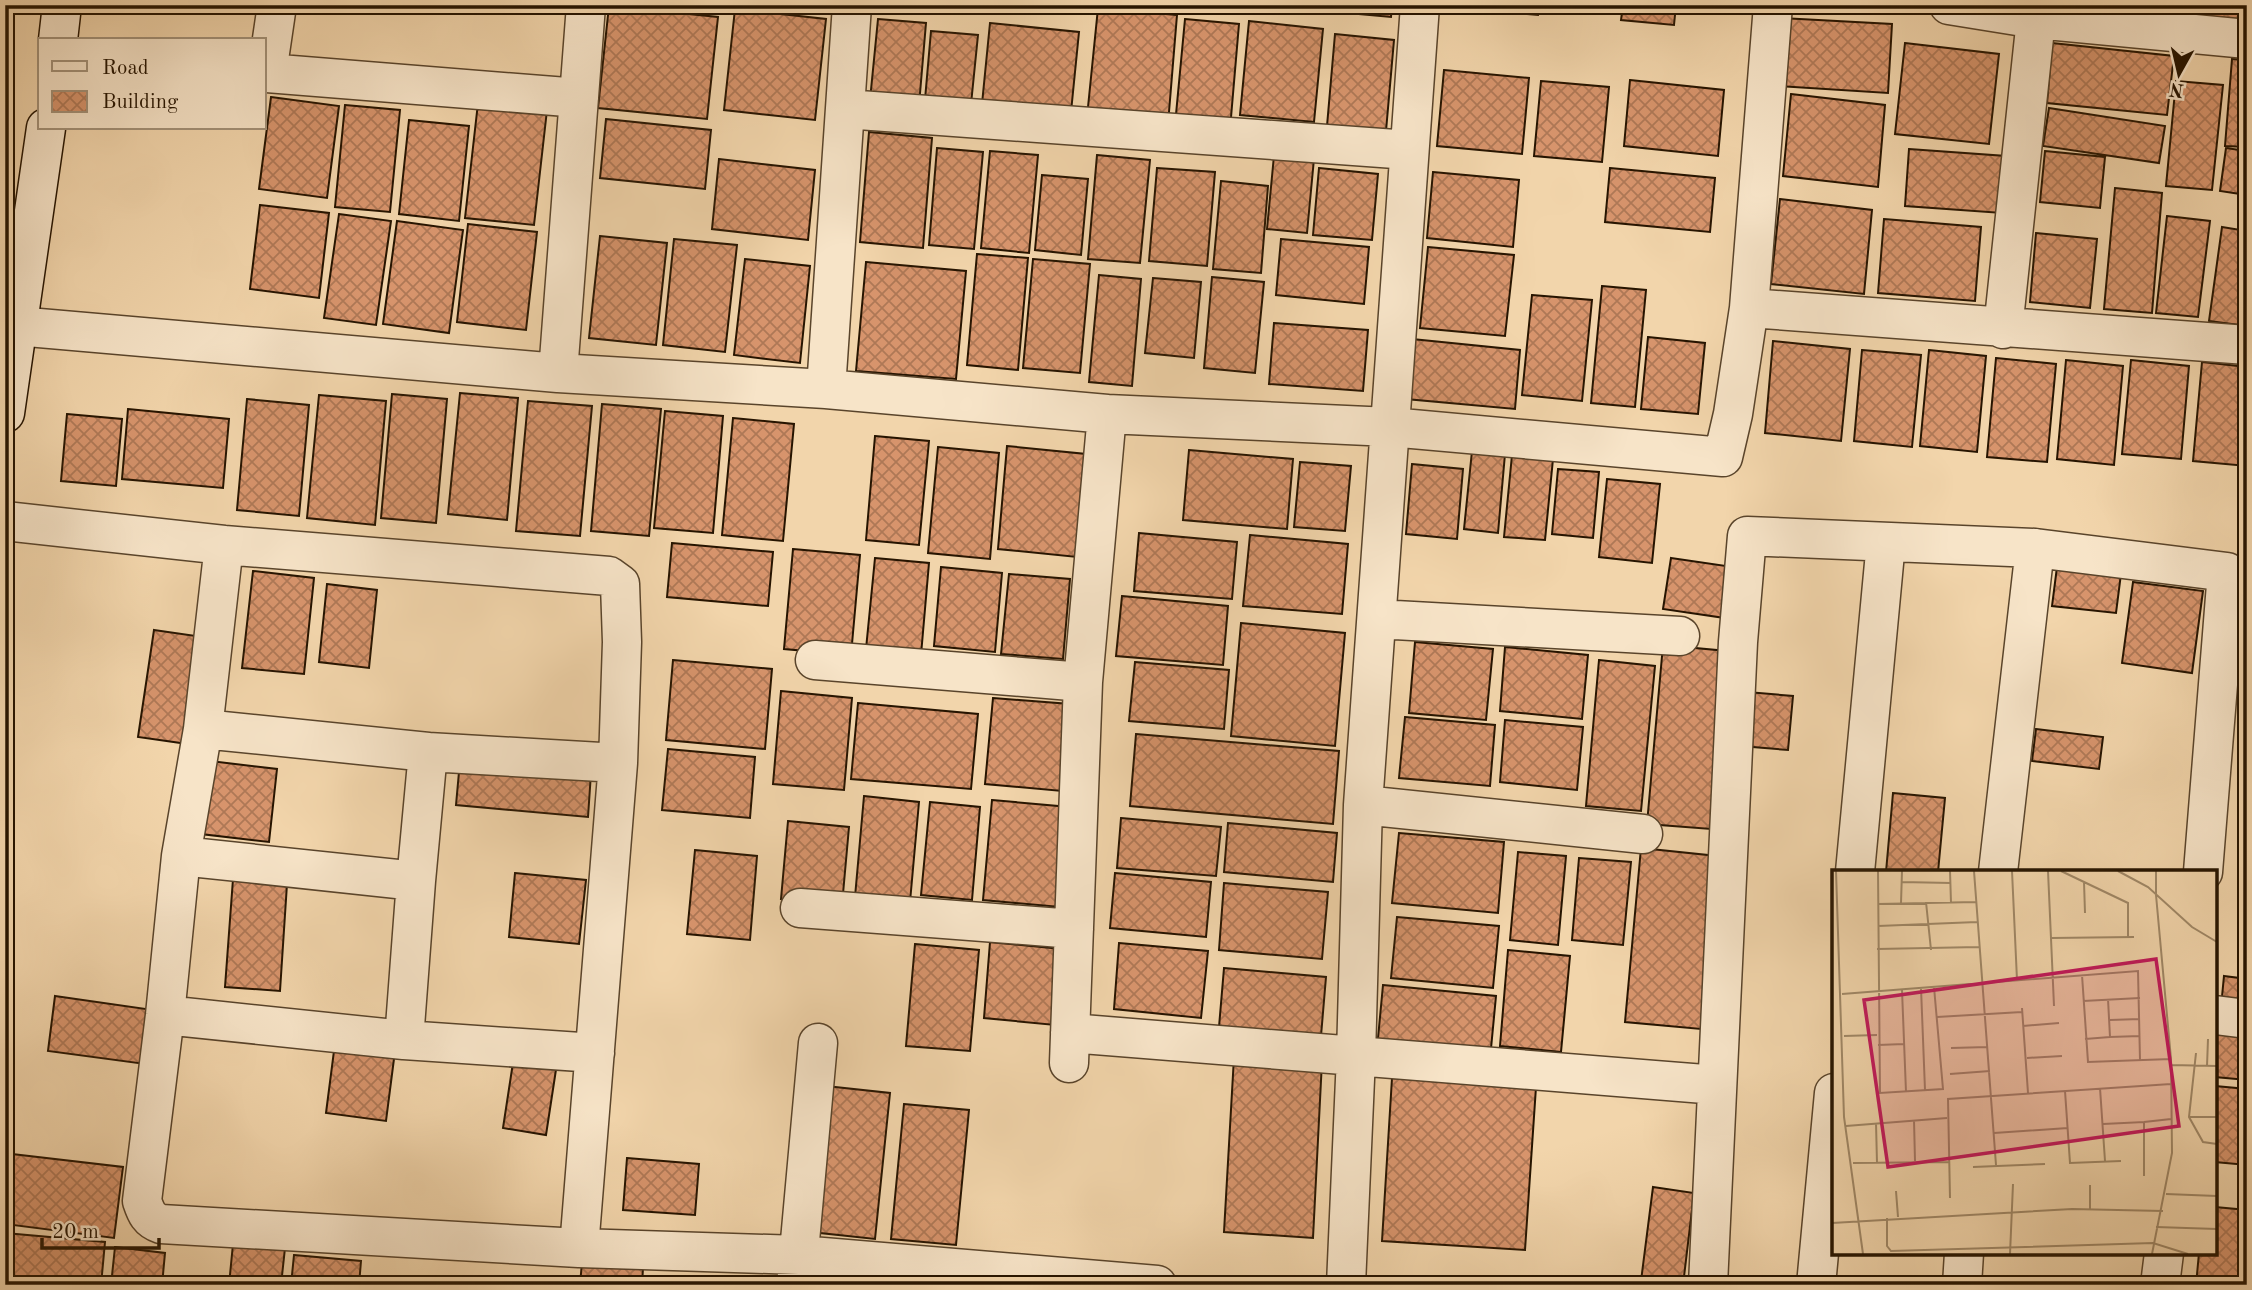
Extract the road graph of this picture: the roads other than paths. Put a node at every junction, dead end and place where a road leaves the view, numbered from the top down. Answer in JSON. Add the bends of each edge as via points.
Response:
{"nodes":[{"id":1,"x":62,"y":5,"type":"edge"},
{"id":2,"x":276,"y":5,"type":"edge"},
{"id":3,"x":586,"y":5,"type":"edge"},
{"id":4,"x":852,"y":5,"type":"edge"},
{"id":5,"x":1420,"y":5,"type":"edge"},
{"id":6,"x":1773,"y":5,"type":"edge"},
{"id":7,"x":1949,"y":5,"type":"edge"},
{"id":8,"x":2036,"y":19,"type":"junction"},
{"id":9,"x":58,"y":38,"type":"edge"},
{"id":10,"x":2247,"y":39,"type":"edge"},
{"id":11,"x":266,"y":73,"type":"edge"},
{"id":12,"x":579,"y":98,"type":"junction"},
{"id":13,"x":845,"y":109,"type":"junction"},
{"id":14,"x":46,"y":130,"type":"edge"},
{"id":15,"x":1409,"y":150,"type":"junction"},
{"id":16,"x":1749,"y":308,"type":"junction"},
{"id":17,"x":16,"y":326,"type":"junction"},
{"id":18,"x":2003,"y":329,"type":"junction"},
{"id":19,"x":2247,"y":345,"type":"edge"},
{"id":20,"x":558,"y":373,"type":"junction"},
{"id":21,"x":826,"y":389,"type":"junction"},
{"id":22,"x":5,"y":413,"type":"edge"},
{"id":23,"x":1107,"y":414,"type":"junction"},
{"id":24,"x":1390,"y":427,"type":"junction"},
{"id":25,"x":5,"y":522,"type":"edge"},
{"id":26,"x":1886,"y":542,"type":"junction"},
{"id":27,"x":224,"y":545,"type":"junction"},
{"id":28,"x":2035,"y":548,"type":"junction"},
{"id":29,"x":1377,"y":619,"type":"junction"},
{"id":30,"x":1681,"y":636,"type":"dead end"},
{"id":31,"x":815,"y":660,"type":"dead end"},
{"id":32,"x":1083,"y":682,"type":"junction"},
{"id":33,"x":203,"y":729,"type":"junction"},
{"id":34,"x":428,"y":752,"type":"junction"},
{"id":35,"x":618,"y":763,"type":"junction"},
{"id":36,"x":1363,"y":805,"type":"junction"},
{"id":37,"x":1643,"y":834,"type":"dead end"},
{"id":38,"x":181,"y":856,"type":"junction"},
{"id":39,"x":1855,"y":870,"type":"edge"},
{"id":40,"x":1998,"y":870,"type":"edge"},
{"id":41,"x":2203,"y":870,"type":"edge"},
{"id":42,"x":416,"y":881,"type":"junction"},
{"id":43,"x":800,"y":908,"type":"dead end"},
{"id":44,"x":1074,"y":929,"type":"junction"},
{"id":45,"x":165,"y":1015,"type":"junction"},
{"id":46,"x":2217,"y":1015,"type":"edge"},
{"id":47,"x":2247,"y":1019,"type":"edge"},
{"id":48,"x":404,"y":1040,"type":"junction"},
{"id":49,"x":818,"y":1043,"type":"dead end"},
{"id":50,"x":595,"y":1053,"type":"junction"},
{"id":51,"x":1356,"y":1056,"type":"junction"},
{"id":52,"x":1717,"y":1085,"type":"junction"},
{"id":53,"x":1832,"y":1114,"type":"edge"},
{"id":54,"x":579,"y":1248,"type":"junction"},
{"id":55,"x":1964,"y":1255,"type":"edge"},
{"id":56,"x":2164,"y":1255,"type":"edge"},
{"id":57,"x":797,"y":1270,"type":"edge"},
{"id":58,"x":1070,"y":1282,"type":"edge"},
{"id":59,"x":1157,"y":1285,"type":"edge"},
{"id":60,"x":1346,"y":1285,"type":"edge"},
{"id":61,"x":1708,"y":1285,"type":"edge"},
{"id":62,"x":1816,"y":1285,"type":"edge"},
{"id":63,"x":1962,"y":1285,"type":"edge"},
{"id":64,"x":2160,"y":1285,"type":"edge"}],
"edges":[{"from":1,"to":9,"type":"street"},
{"from":2,"to":11,"type":"street"},
{"from":3,"to":12,"type":"street"},
{"from":4,"to":13,"type":"street"},
{"from":5,"to":15,"type":"street"},
{"from":6,"to":16,"type":"street"},
{"from":7,"to":8,"type":"street"},
{"from":8,"to":10,"type":"street"},
{"from":8,"to":18,"type":"street"},
{"from":11,"to":12,"type":"street"},
{"from":12,"to":20,"type":"street"},
{"from":13,"to":15,"type":"street"},
{"from":13,"to":21,"type":"street"},
{"from":14,"to":17,"type":"street"},
{"from":15,"to":24,"type":"street"},
{"from":16,"to":18,"type":"street"},
{"from":16,"to":24,"type":"street","via":[[1723,457]]},
{"from":17,"to":20,"type":"street"},
{"from":17,"to":22,"type":"street"},
{"from":18,"to":19,"type":"street"},
{"from":20,"to":21,"type":"street"},
{"from":21,"to":23,"type":"street"},
{"from":23,"to":24,"type":"street"},
{"from":23,"to":32,"type":"street"},
{"from":24,"to":29,"type":"street"},
{"from":25,"to":27,"type":"street"},
{"from":26,"to":28,"type":"street"},
{"from":26,"to":39,"type":"street"},
{"from":26,"to":52,"type":"street","via":[[1747,536]]},
{"from":27,"to":33,"type":"street"},
{"from":27,"to":35,"type":"street","via":[[609,576],[620,584]]},
{"from":28,"to":40,"type":"street"},
{"from":28,"to":41,"type":"street","via":[[2227,572]]},
{"from":29,"to":30,"type":"street"},
{"from":29,"to":36,"type":"street"},
{"from":31,"to":32,"type":"street"},
{"from":32,"to":44,"type":"street"},
{"from":33,"to":34,"type":"street"},
{"from":33,"to":38,"type":"street"},
{"from":34,"to":35,"type":"street"},
{"from":34,"to":42,"type":"street"},
{"from":35,"to":50,"type":"street"},
{"from":36,"to":37,"type":"street"},
{"from":36,"to":51,"type":"street"},
{"from":38,"to":42,"type":"street"},
{"from":38,"to":45,"type":"street"},
{"from":42,"to":48,"type":"street"},
{"from":43,"to":44,"type":"street"},
{"from":44,"to":51,"type":"street","via":[[1070,1048]]},
{"from":45,"to":48,"type":"street"},
{"from":45,"to":54,"type":"street","via":[[142,1201],[152,1221]]},
{"from":46,"to":47,"type":"street"},
{"from":48,"to":50,"type":"street"},
{"from":49,"to":57,"type":"street"},
{"from":50,"to":54,"type":"street"},
{"from":51,"to":52,"type":"street"},
{"from":51,"to":60,"type":"street"},
{"from":52,"to":61,"type":"street"},
{"from":53,"to":62,"type":"street"},
{"from":54,"to":57,"type":"street"},
{"from":55,"to":63,"type":"street"},
{"from":56,"to":64,"type":"street"},
{"from":57,"to":58,"type":"street"},
{"from":58,"to":59,"type":"street"}]}
